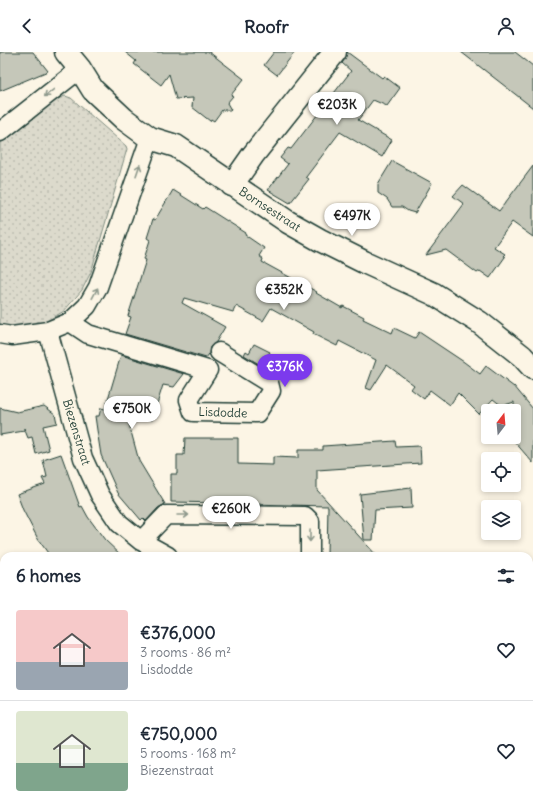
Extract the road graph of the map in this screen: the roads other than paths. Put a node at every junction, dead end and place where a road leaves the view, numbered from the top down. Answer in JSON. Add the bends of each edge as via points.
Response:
{"nodes":[{"id":1,"x":66,"y":52,"type":"edge"},
{"id":2,"x":335,"y":52,"type":"edge"},
{"id":3,"x":80,"y":69,"type":"junction"},
{"id":4,"x":0,"y":132,"type":"edge"},
{"id":5,"x":150,"y":138,"type":"junction"},
{"id":6,"x":232,"y":185,"type":"junction"},
{"id":7,"x":70,"y":322,"type":"junction"},
{"id":8,"x":48,"y":331,"type":"junction"},
{"id":9,"x":0,"y":334,"type":"edge"},
{"id":10,"x":219,"y":352,"type":"dead end"},
{"id":11,"x":533,"y":368,"type":"edge"},
{"id":12,"x":141,"y":541,"type":"junction"},
{"id":13,"x":161,"y":552,"type":"edge"},
{"id":14,"x":310,"y":552,"type":"edge"}],
"edges":[{"from":1,"to":3,"type":"street","name":"Bornsestraat"},
{"from":2,"to":6,"type":"street"},
{"from":3,"to":4,"type":"street","one_way":true},
{"from":3,"to":5,"type":"street","name":"Bornsestraat","via":[[93,90],[124,119]]},
{"from":5,"to":6,"type":"street","name":"Bornsestraat","via":[[176,146]]},
{"from":7,"to":5,"type":"street","one_way":true,"via":[[88,306],[98,287]]},
{"from":6,"to":11,"type":"street","name":"Bornsestraat","via":[[320,240],[434,294],[479,322],[522,356]]},
{"from":7,"to":8,"type":"street"},
{"from":7,"to":10,"type":"street","name":"Lisdodde","via":[[88,334],[208,370],[189,400],[193,412],[257,413],[271,391],[269,383]]},
{"from":8,"to":9,"type":"street","via":[[12,336]]},
{"from":8,"to":12,"type":"street","name":"Biezenstraat","via":[[82,458],[100,495],[119,523]]},
{"from":12,"to":13,"type":"street","name":"Biezenstraat"},
{"from":12,"to":14,"type":"street","one_way":true,"via":[[166,515],[305,516],[310,521]]}]}
